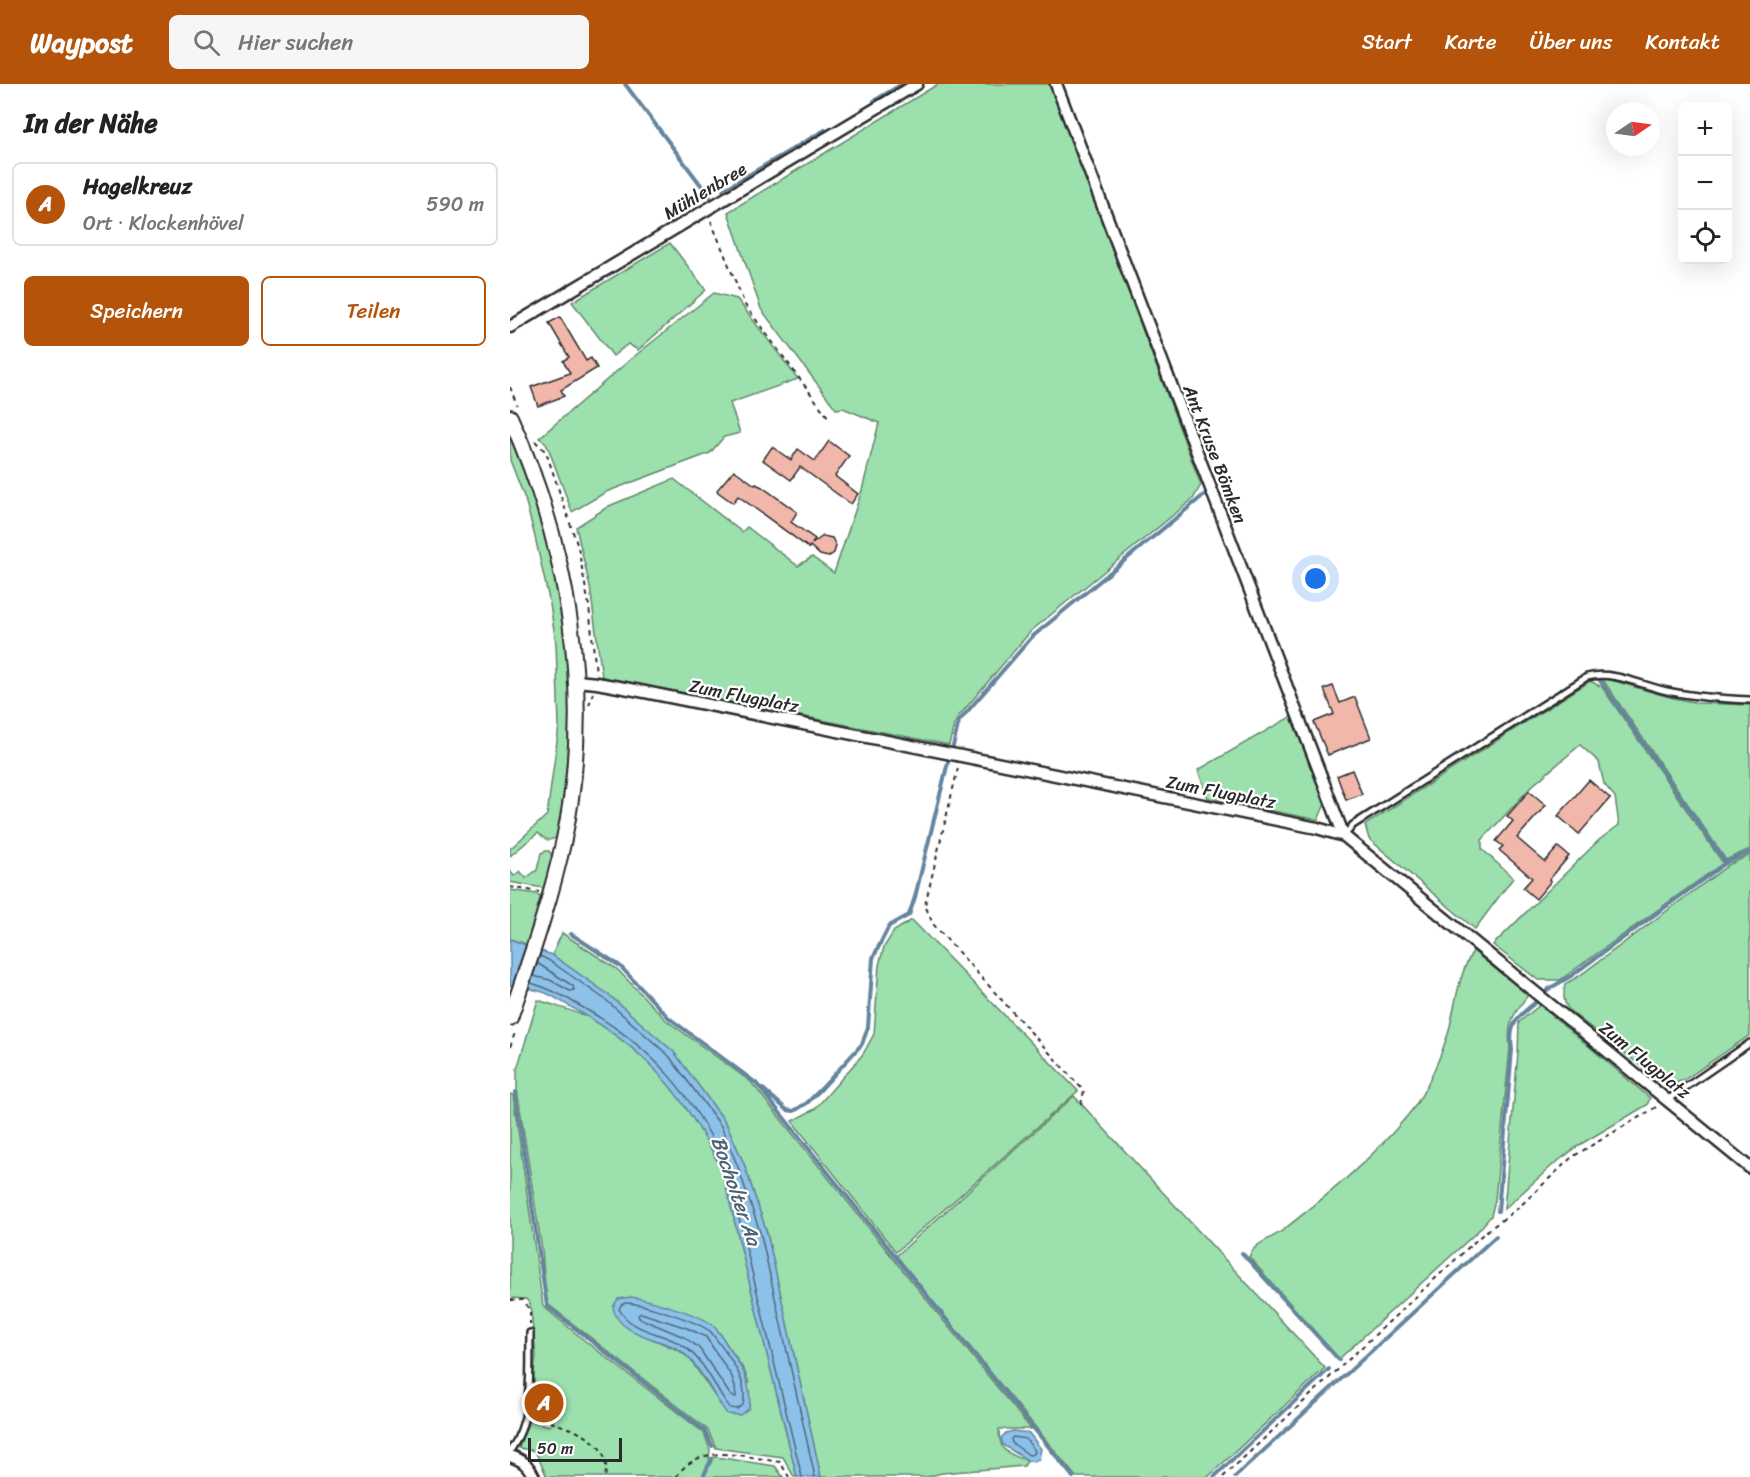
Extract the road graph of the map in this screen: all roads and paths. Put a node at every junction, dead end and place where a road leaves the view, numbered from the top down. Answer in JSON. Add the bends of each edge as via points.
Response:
{"nodes":[{"id":1,"x":917,"y":84,"type":"edge"},
{"id":2,"x":1056,"y":84,"type":"edge"},
{"id":3,"x":705,"y":211,"type":"junction"},
{"id":4,"x":510,"y":327,"type":"edge"},
{"id":5,"x":510,"y":417,"type":"edge"},
{"id":6,"x":828,"y":417,"type":"dead end"},
{"id":7,"x":576,"y":681,"type":"junction"},
{"id":8,"x":1750,"y":700,"type":"edge"},
{"id":9,"x":960,"y":756,"type":"junction"},
{"id":10,"x":1344,"y":836,"type":"junction"},
{"id":11,"x":510,"y":1018,"type":"edge"},
{"id":12,"x":1750,"y":1043,"type":"edge"},
{"id":13,"x":1668,"y":1100,"type":"junction"},
{"id":14,"x":1081,"y":1104,"type":"dead end"},
{"id":15,"x":1750,"y":1168,"type":"edge"},
{"id":16,"x":510,"y":1300,"type":"edge"},
{"id":17,"x":530,"y":1333,"type":"joint"},
{"id":18,"x":525,"y":1415,"type":"junction"},
{"id":19,"x":510,"y":1451,"type":"edge"},
{"id":20,"x":510,"y":1456,"type":"edge"},
{"id":21,"x":534,"y":1477,"type":"edge"},
{"id":22,"x":605,"y":1477,"type":"edge"},
{"id":23,"x":676,"y":1477,"type":"edge"},
{"id":24,"x":789,"y":1477,"type":"edge"},
{"id":25,"x":1223,"y":1477,"type":"edge"}],
"edges":[{"from":1,"to":3,"type":"street","name":"Mühlenbree"},
{"from":2,"to":10,"type":"street","name":"Ant Kruse Bömken"},
{"from":3,"to":4,"type":"street","name":"Mühlenbree"},
{"from":3,"to":6,"type":"path","via":[[745,304]]},
{"from":5,"to":7,"type":"street","via":[[551,528],[569,612]]},
{"from":7,"to":9,"type":"street","name":"Zum Flugplatz"},
{"from":7,"to":11,"type":"street","via":[[574,762],[567,819],[536,944]]},
{"from":8,"to":10,"type":"lane","via":[[1671,692],[1612,675],[1587,676],[1353,825]]},
{"from":9,"to":10,"type":"street","name":"Zum Flugplatz"},
{"from":9,"to":14,"type":"path","via":[[925,905],[933,924],[1084,1091]]},
{"from":10,"to":13,"type":"street","name":"Zum Flugplatz"},
{"from":12,"to":13,"type":"lane"},
{"from":13,"to":15,"type":"street","name":"Zum Flugplatz"},
{"from":13,"to":25,"type":"path","via":[[1572,1157]]},
{"from":16,"to":17,"type":"path","via":[[523,1300],[528,1305]]},
{"from":17,"to":18,"type":"lane"},
{"from":18,"to":19,"type":"lane","via":[[520,1436]]},
{"from":18,"to":22,"type":"path","via":[[596,1443],[605,1456]]},
{"from":20,"to":21,"type":"street","via":[[529,1466]]},
{"from":23,"to":24,"type":"path","via":[[693,1461],[721,1453],[780,1462]]}]}
